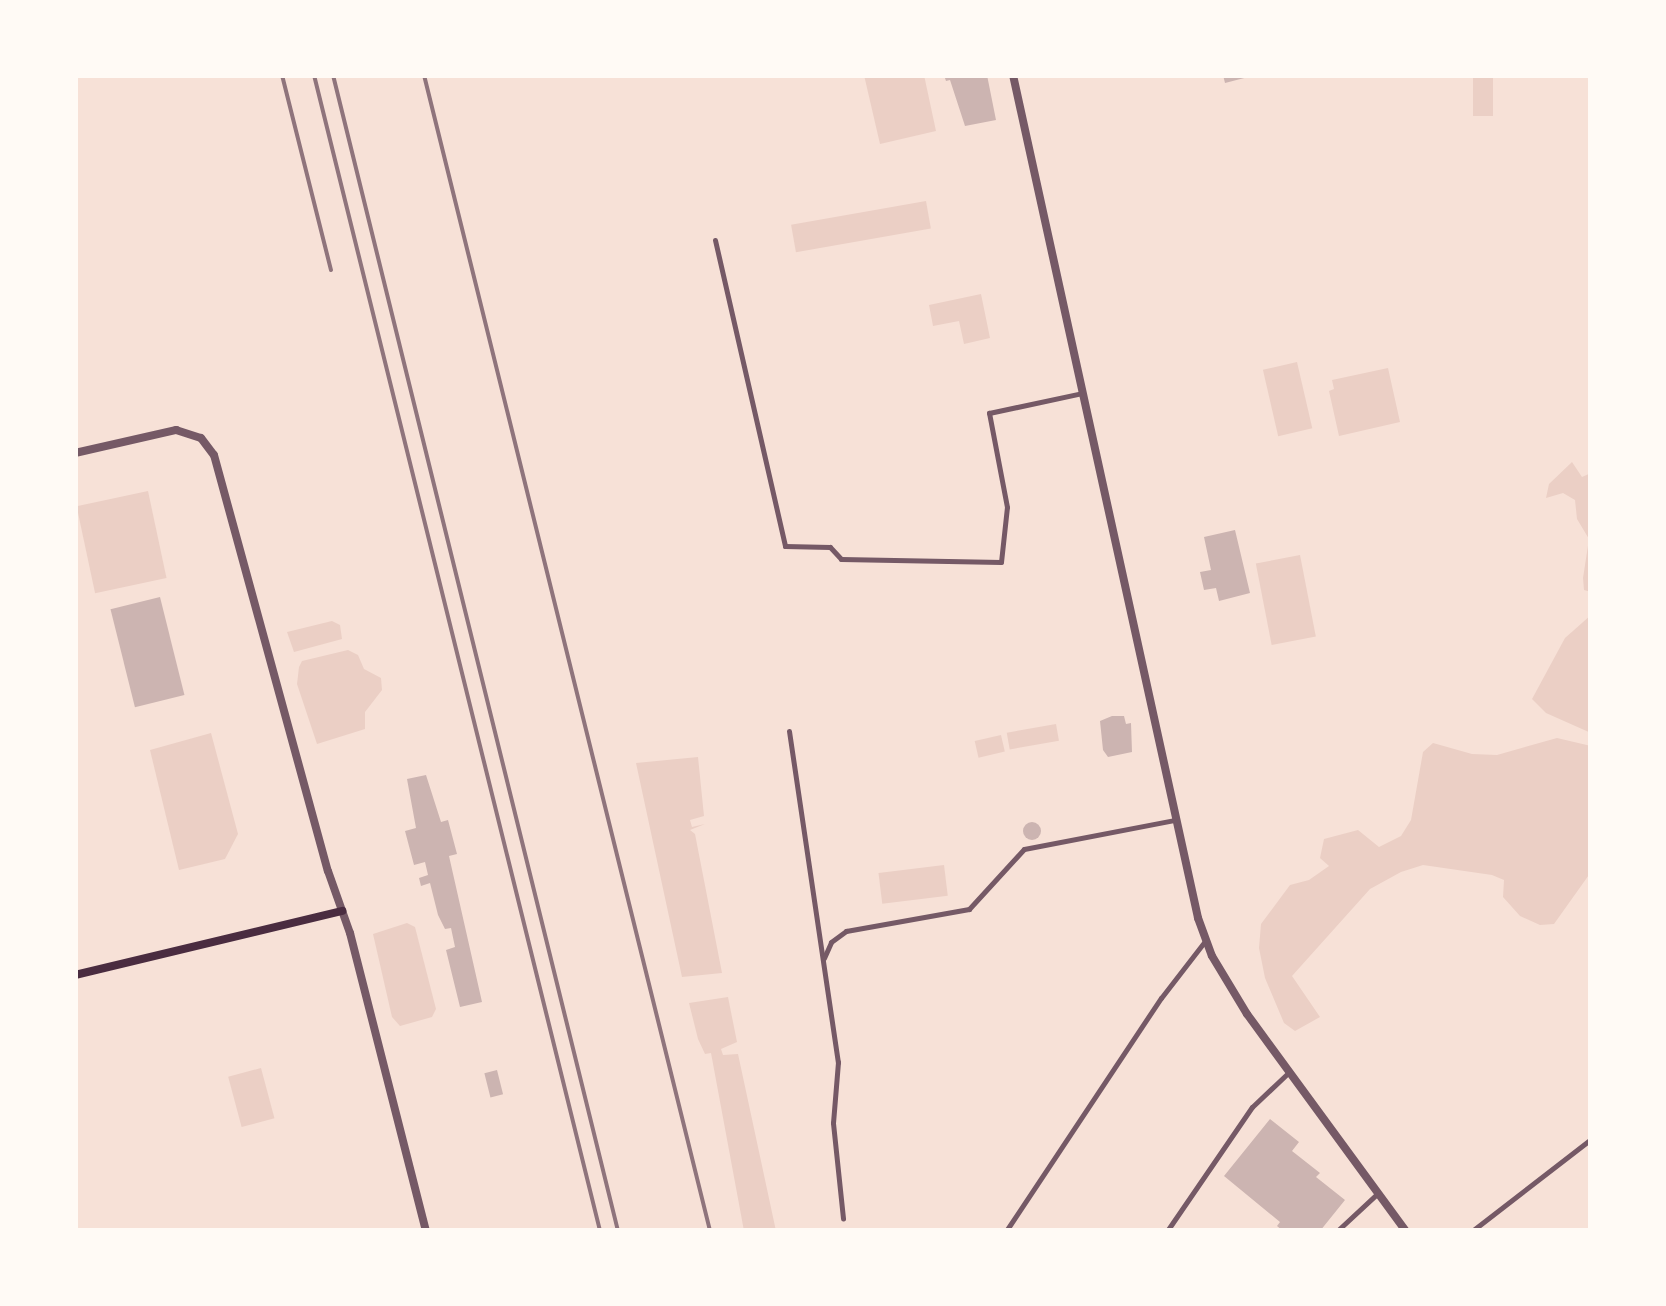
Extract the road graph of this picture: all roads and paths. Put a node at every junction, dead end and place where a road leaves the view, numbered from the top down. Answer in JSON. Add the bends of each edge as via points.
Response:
{"nodes":[{"id":1,"x":1013,"y":75,"type":"edge"},
{"id":2,"x":715,"y":240,"type":"dead end"},
{"id":3,"x":1084,"y":393,"type":"junction"},
{"id":4,"x":75,"y":454,"type":"edge"},
{"id":5,"x":788,"y":730,"type":"dead end"},
{"id":6,"x":1175,"y":820,"type":"junction"},
{"id":7,"x":342,"y":911,"type":"junction"},
{"id":8,"x":1206,"y":940,"type":"junction"},
{"id":9,"x":822,"y":962,"type":"junction"},
{"id":10,"x":75,"y":975,"type":"edge"},
{"id":11,"x":1290,"y":1072,"type":"junction"},
{"id":12,"x":1591,"y":1139,"type":"edge"},
{"id":13,"x":1378,"y":1193,"type":"junction"},
{"id":14,"x":843,"y":1218,"type":"dead end"},
{"id":15,"x":426,"y":1231,"type":"edge"},
{"id":16,"x":1006,"y":1231,"type":"edge"},
{"id":17,"x":1167,"y":1231,"type":"edge"},
{"id":18,"x":1337,"y":1231,"type":"edge"},
{"id":19,"x":1406,"y":1231,"type":"edge"},
{"id":20,"x":1472,"y":1231,"type":"edge"}],
"edges":[{"from":1,"to":3,"type":"street"},
{"from":2,"to":3,"type":"street","via":[[786,546],[830,547],[841,559],[1001,562],[1007,507],[989,413]]},
{"from":3,"to":6,"type":"street"},
{"from":4,"to":7,"type":"street","via":[[176,430],[201,438],[214,456]]},
{"from":5,"to":9,"type":"street"},
{"from":6,"to":8,"type":"street"},
{"from":6,"to":9,"type":"street","via":[[1024,849],[968,909],[846,931],[831,942]]},
{"from":7,"to":10,"type":"main road"},
{"from":7,"to":15,"type":"street"},
{"from":8,"to":11,"type":"street","via":[[1234,994]]},
{"from":8,"to":16,"type":"street"},
{"from":9,"to":14,"type":"street","via":[[838,1062],[833,1123]]},
{"from":11,"to":13,"type":"street"},
{"from":11,"to":17,"type":"street","via":[[1252,1107]]},
{"from":12,"to":20,"type":"street"},
{"from":13,"to":18,"type":"street"},
{"from":13,"to":19,"type":"street"}]}
